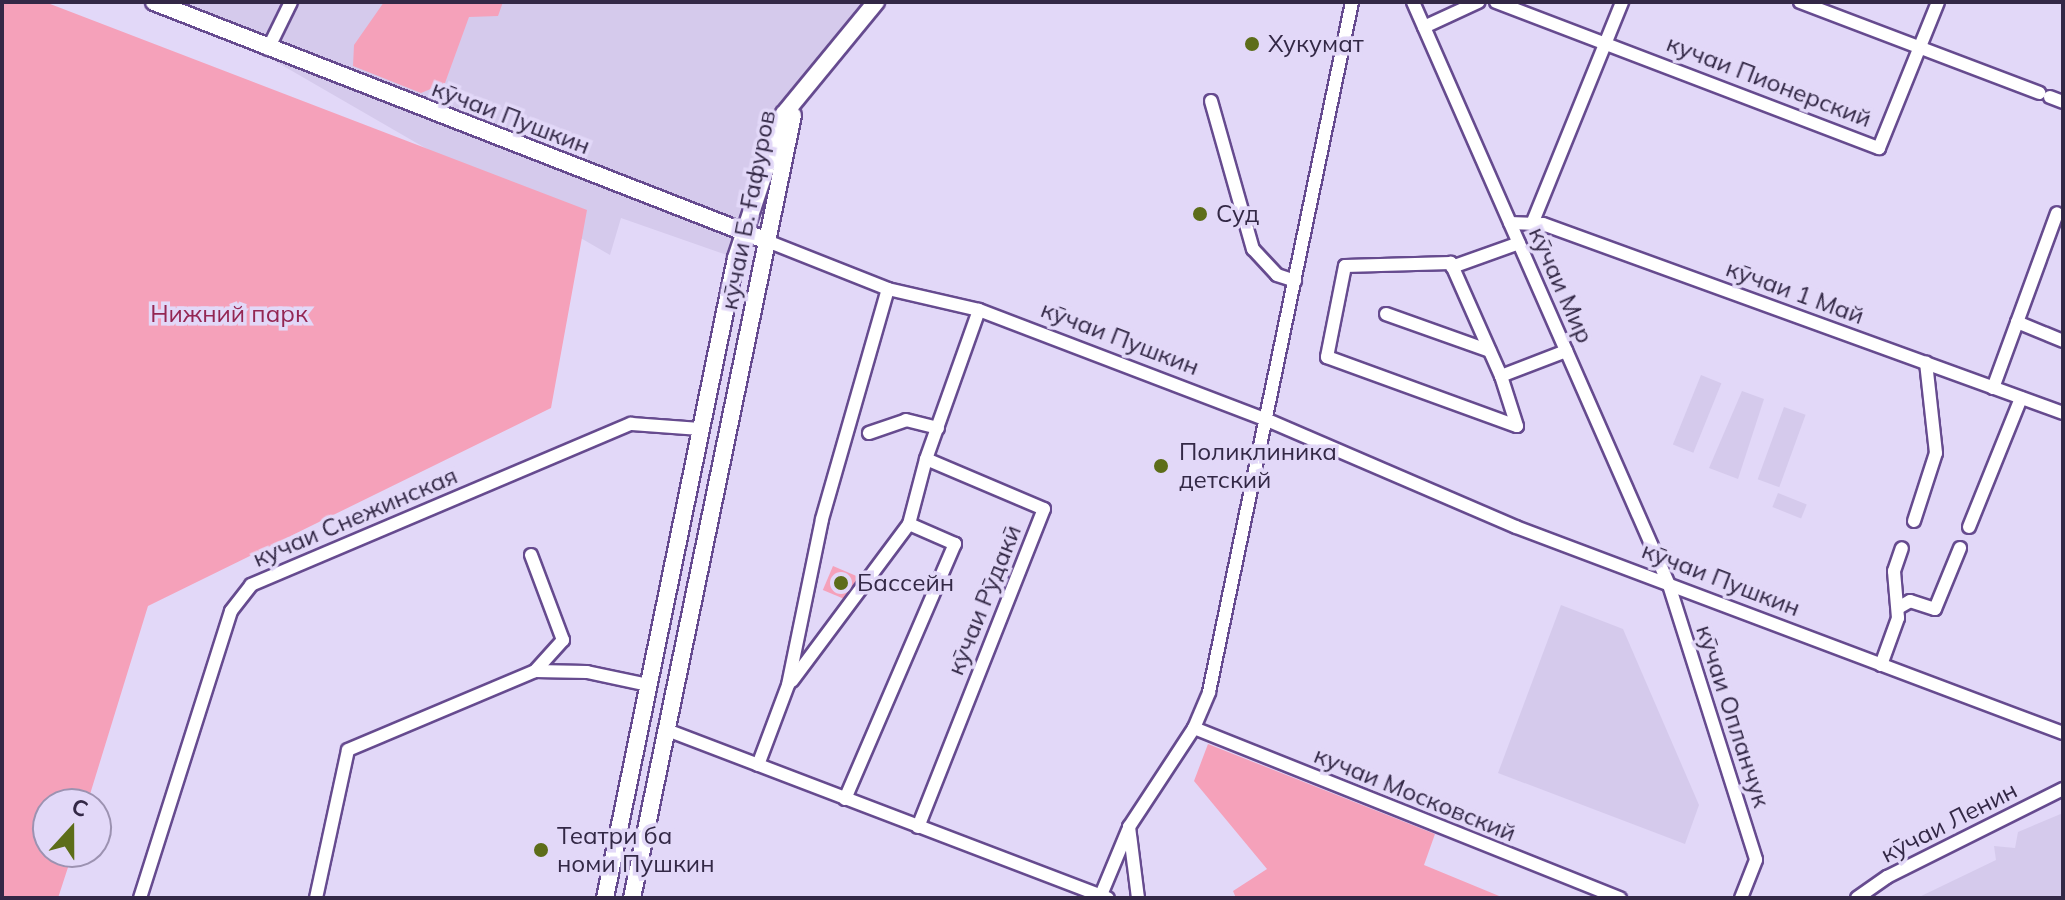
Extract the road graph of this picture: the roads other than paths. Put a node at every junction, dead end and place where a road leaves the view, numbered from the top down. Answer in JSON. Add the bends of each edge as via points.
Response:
{"nodes":[{"id":1,"x":154,"y":2,"type":"edge"},
{"id":2,"x":291,"y":2,"type":"edge"},
{"id":3,"x":876,"y":2,"type":"edge"},
{"id":4,"x":1352,"y":2,"type":"edge"},
{"id":5,"x":1413,"y":2,"type":"edge"},
{"id":6,"x":1478,"y":2,"type":"edge"},
{"id":7,"x":1496,"y":2,"type":"edge"},
{"id":8,"x":1622,"y":2,"type":"edge"},
{"id":9,"x":1800,"y":2,"type":"edge"},
{"id":10,"x":1938,"y":2,"type":"edge"},
{"id":11,"x":1424,"y":27,"type":"junction"},
{"id":12,"x":1606,"y":41,"type":"junction"},
{"id":13,"x":1920,"y":47,"type":"junction"},
{"id":14,"x":268,"y":49,"type":"junction"},
{"id":15,"x":794,"y":101,"type":"junction"},
{"id":16,"x":1211,"y":101,"type":"dead end"},
{"id":17,"x":2063,"y":102,"type":"edge"},
{"id":18,"x":2057,"y":213,"type":"dead end"},
{"id":19,"x":1510,"y":223,"type":"junction"},
{"id":20,"x":1532,"y":224,"type":"junction"},
{"id":21,"x":745,"y":233,"type":"junction"},
{"id":22,"x":767,"y":241,"type":"junction"},
{"id":23,"x":1519,"y":243,"type":"junction"},
{"id":24,"x":1452,"y":267,"type":"junction"},
{"id":25,"x":1295,"y":281,"type":"junction"},
{"id":26,"x":888,"y":289,"type":"junction"},
{"id":27,"x":979,"y":310,"type":"junction"},
{"id":28,"x":1386,"y":314,"type":"dead end"},
{"id":29,"x":2017,"y":322,"type":"junction"},
{"id":30,"x":2063,"y":341,"type":"edge"},
{"id":31,"x":1490,"y":351,"type":"junction"},
{"id":32,"x":1566,"y":351,"type":"junction"},
{"id":33,"x":1926,"y":363,"type":"junction"},
{"id":34,"x":1501,"y":376,"type":"junction"},
{"id":35,"x":1993,"y":388,"type":"junction"},
{"id":36,"x":2021,"y":398,"type":"junction"},
{"id":37,"x":2063,"y":413,"type":"edge"},
{"id":38,"x":1265,"y":419,"type":"junction"},
{"id":39,"x":938,"y":428,"type":"junction"},
{"id":40,"x":701,"y":429,"type":"junction"},
{"id":41,"x":869,"y":433,"type":"dead end"},
{"id":42,"x":926,"y":459,"type":"junction"},
{"id":43,"x":692,"y":472,"type":"junction"},
{"id":44,"x":718,"y":477,"type":"junction"},
{"id":45,"x":1914,"y":521,"type":"dead end"},
{"id":46,"x":909,"y":524,"type":"junction"},
{"id":47,"x":1969,"y":527,"type":"dead end"},
{"id":48,"x":1902,"y":548,"type":"dead end"},
{"id":49,"x":1960,"y":548,"type":"dead end"},
{"id":50,"x":531,"y":555,"type":"dead end"},
{"id":51,"x":1669,"y":585,"type":"junction"},
{"id":52,"x":1898,"y":608,"type":"junction"},
{"id":53,"x":1881,"y":665,"type":"junction"},
{"id":54,"x":535,"y":671,"type":"junction"},
{"id":55,"x":648,"y":685,"type":"junction"},
{"id":56,"x":788,"y":685,"type":"junction"},
{"id":57,"x":1194,"y":728,"type":"junction"},
{"id":58,"x":667,"y":730,"type":"junction"},
{"id":59,"x":2063,"y":733,"type":"edge"},
{"id":60,"x":758,"y":765,"type":"junction"},
{"id":61,"x":2063,"y":789,"type":"edge"},
{"id":62,"x":845,"y":799,"type":"junction"},
{"id":63,"x":918,"y":827,"type":"junction"},
{"id":64,"x":1129,"y":827,"type":"junction"},
{"id":65,"x":1104,"y":897,"type":"edge"},
{"id":66,"x":140,"y":898,"type":"edge"},
{"id":67,"x":316,"y":898,"type":"edge"},
{"id":68,"x":605,"y":898,"type":"edge"},
{"id":69,"x":632,"y":898,"type":"edge"},
{"id":70,"x":1138,"y":898,"type":"edge"},
{"id":71,"x":1620,"y":898,"type":"edge"},
{"id":72,"x":1741,"y":898,"type":"edge"},
{"id":73,"x":1857,"y":898,"type":"edge"}],
"edges":[{"from":1,"to":14,"type":"main road","name":"кӯчаи Пушкин"},
{"from":2,"to":14,"type":"street"},
{"from":3,"to":15,"type":"main road"},
{"from":4,"to":25,"type":"street"},
{"from":5,"to":11,"type":"street","name":"кӯчаи Мир"},
{"from":6,"to":11,"type":"street"},
{"from":7,"to":12,"type":"street","name":"кучаи Пионерский"},
{"from":8,"to":12,"type":"street"},
{"from":9,"to":13,"type":"street"},
{"from":10,"to":13,"type":"street","name":"кучаи Пионерский"},
{"from":11,"to":19,"type":"street","name":"кӯчаи Мир"},
{"from":12,"to":13,"type":"street","name":"кучаи Пионерский","via":[[1879,148]]},
{"from":12,"to":20,"type":"street"},
{"from":13,"to":17,"type":"street"},
{"from":14,"to":21,"type":"main road","name":"кӯчаи Пушкин"},
{"from":15,"to":21,"type":"main road","name":"кӯчаи Б. Ғафуров","via":[[784,114]]},
{"from":15,"to":22,"type":"main road","name":"кӯчаи Б. Ғафуров"},
{"from":16,"to":25,"type":"street","via":[[1253,249],[1263,264]]},
{"from":18,"to":29,"type":"street"},
{"from":19,"to":20,"type":"street","name":"кӯчаи 1 Май"},
{"from":19,"to":23,"type":"street","name":"кӯчаи Мир"},
{"from":20,"to":33,"type":"street","name":"кӯчаи 1 Май"},
{"from":21,"to":22,"type":"main road","name":"кӯчаи Пушкин"},
{"from":21,"to":40,"type":"main road","name":"кӯчаи Б. Ғафуров"},
{"from":22,"to":26,"type":"street","name":"кӯчаи Пушкин"},
{"from":22,"to":44,"type":"main road","name":"кӯчаи Б. Ғафуров"},
{"from":23,"to":24,"type":"street"},
{"from":23,"to":32,"type":"street","name":"кӯчаи Мир"},
{"from":24,"to":31,"type":"street"},
{"from":24,"to":34,"type":"street","via":[[1345,266],[1327,357],[1517,426]]},
{"from":25,"to":38,"type":"street"},
{"from":26,"to":27,"type":"street","name":"кӯчаи Пушкин"},
{"from":26,"to":56,"type":"street","via":[[822,519]]},
{"from":27,"to":38,"type":"street","name":"кӯчаи Пушкин"},
{"from":27,"to":39,"type":"street"},
{"from":28,"to":31,"type":"street"},
{"from":29,"to":30,"type":"street"},
{"from":29,"to":35,"type":"street"},
{"from":31,"to":34,"type":"street"},
{"from":32,"to":34,"type":"street"},
{"from":32,"to":51,"type":"street","name":"кӯчаи Мир"},
{"from":33,"to":35,"type":"street","name":"кӯчаи 1 Май"},
{"from":33,"to":45,"type":"street","via":[[1936,453]]},
{"from":35,"to":36,"type":"street","name":"кӯчаи 1 Май"},
{"from":36,"to":37,"type":"street","name":"кӯчаи 1 Май"},
{"from":36,"to":47,"type":"street"},
{"from":38,"to":51,"type":"street","name":"кӯчаи Пушкин","via":[[1516,527]]},
{"from":38,"to":57,"type":"street","via":[[1209,692]]},
{"from":39,"to":41,"type":"street","via":[[906,420]]},
{"from":39,"to":42,"type":"street"},
{"from":40,"to":43,"type":"main road","name":"кӯчаи Б. Ғафуров"},
{"from":40,"to":66,"type":"street","name":"кучаи Снежинская","via":[[631,424],[251,585],[231,611]]},
{"from":42,"to":46,"type":"street"},
{"from":42,"to":63,"type":"street","name":"кӯчаи Рӯдакӣ","via":[[1044,509]]},
{"from":43,"to":44,"type":"street"},
{"from":43,"to":55,"type":"main road","name":"кӯчаи Б. Ғафуров"},
{"from":44,"to":58,"type":"main road","name":"кӯчаи Б. Ғафуров"},
{"from":46,"to":56,"type":"street"},
{"from":46,"to":62,"type":"street","name":"кӯчаи Рӯдакӣ","via":[[955,544]]},
{"from":48,"to":52,"type":"street","via":[[1894,571]]},
{"from":49,"to":52,"type":"street","via":[[1935,609],[1910,601]]},
{"from":50,"to":54,"type":"street","via":[[563,640]]},
{"from":51,"to":53,"type":"street","name":"кӯчаи Пушкин"},
{"from":51,"to":72,"type":"street","name":"кӯчаи Опланчук","via":[[1756,860]]},
{"from":52,"to":53,"type":"street"},
{"from":53,"to":59,"type":"street","name":"кӯчаи Пушкин"},
{"from":54,"to":55,"type":"street","via":[[587,672]]},
{"from":54,"to":67,"type":"street","via":[[348,750]]},
{"from":55,"to":68,"type":"main road","name":"кӯчаи Б. Ғафуров"},
{"from":56,"to":60,"type":"street"},
{"from":57,"to":64,"type":"street"},
{"from":57,"to":71,"type":"street","name":"кучаи Московский"},
{"from":58,"to":60,"type":"street"},
{"from":58,"to":69,"type":"main road","name":"кӯчаи Б. Ғафуров"},
{"from":60,"to":62,"type":"street"},
{"from":61,"to":73,"type":"street","name":"кӯчаи Ленин","via":[[1887,877]]},
{"from":62,"to":63,"type":"street"},
{"from":63,"to":65,"type":"street"},
{"from":64,"to":65,"type":"street"},
{"from":64,"to":70,"type":"street"}]}
